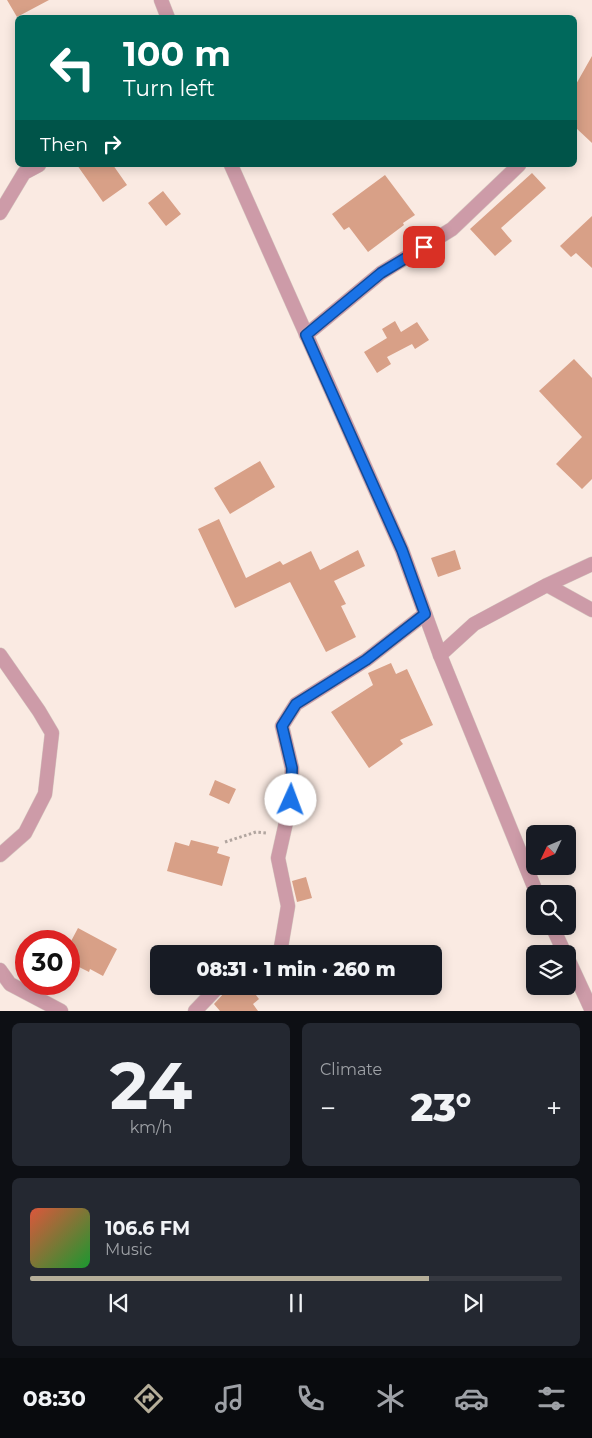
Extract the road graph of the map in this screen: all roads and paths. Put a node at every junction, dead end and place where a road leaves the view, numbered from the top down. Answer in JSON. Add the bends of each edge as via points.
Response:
{"nodes":[{"id":1,"x":161,"y":0,"type":"edge"},
{"id":2,"x":167,"y":15,"type":"edge"},
{"id":3,"x":35,"y":167,"type":"edge"},
{"id":4,"x":232,"y":167,"type":"edge"},
{"id":5,"x":517,"y":167,"type":"edge"},
{"id":6,"x":0,"y":213,"type":"edge"},
{"id":7,"x":306,"y":335,"type":"junction"},
{"id":8,"x":592,"y":564,"type":"edge"},
{"id":9,"x":547,"y":585,"type":"junction"},
{"id":10,"x":592,"y":610,"type":"edge"},
{"id":11,"x":425,"y":614,"type":"junction"},
{"id":12,"x":0,"y":655,"type":"edge"},
{"id":13,"x":440,"y":655,"type":"junction"},
{"id":14,"x":283,"y":836,"type":"junction"},
{"id":15,"x":225,"y":842,"type":"dead end"},
{"id":16,"x":0,"y":854,"type":"edge"},
{"id":17,"x":533,"y":885,"type":"edge"},
{"id":18,"x":281,"y":945,"type":"edge"},
{"id":19,"x":0,"y":970,"type":"edge"},
{"id":20,"x":576,"y":976,"type":"edge"},
{"id":21,"x":210,"y":995,"type":"edge"},
{"id":22,"x":61,"y":1010,"type":"edge"},
{"id":23,"x":194,"y":1010,"type":"edge"},
{"id":24,"x":592,"y":1010,"type":"edge"}],
"edges":[{"from":1,"to":2,"type":"street"},
{"from":3,"to":6,"type":"street","via":[[24,173]]},
{"from":4,"to":7,"type":"street"},
{"from":5,"to":7,"type":"street","via":[[452,229],[381,273]]},
{"from":7,"to":11,"type":"street","via":[[402,550]]},
{"from":8,"to":9,"type":"street"},
{"from":9,"to":10,"type":"street"},
{"from":9,"to":13,"type":"street","via":[[474,624]]},
{"from":11,"to":13,"type":"street"},
{"from":11,"to":14,"type":"street","via":[[366,660],[296,704],[282,726],[292,768],[291,800]]},
{"from":12,"to":16,"type":"street","via":[[52,733],[45,794],[25,833]]},
{"from":13,"to":17,"type":"street"},
{"from":14,"to":15,"type":"path","via":[[256,832]]},
{"from":14,"to":18,"type":"street","via":[[278,858],[288,906]]},
{"from":19,"to":22,"type":"street","via":[[10,984]]},
{"from":20,"to":24,"type":"street"},
{"from":21,"to":23,"type":"street"}]}
